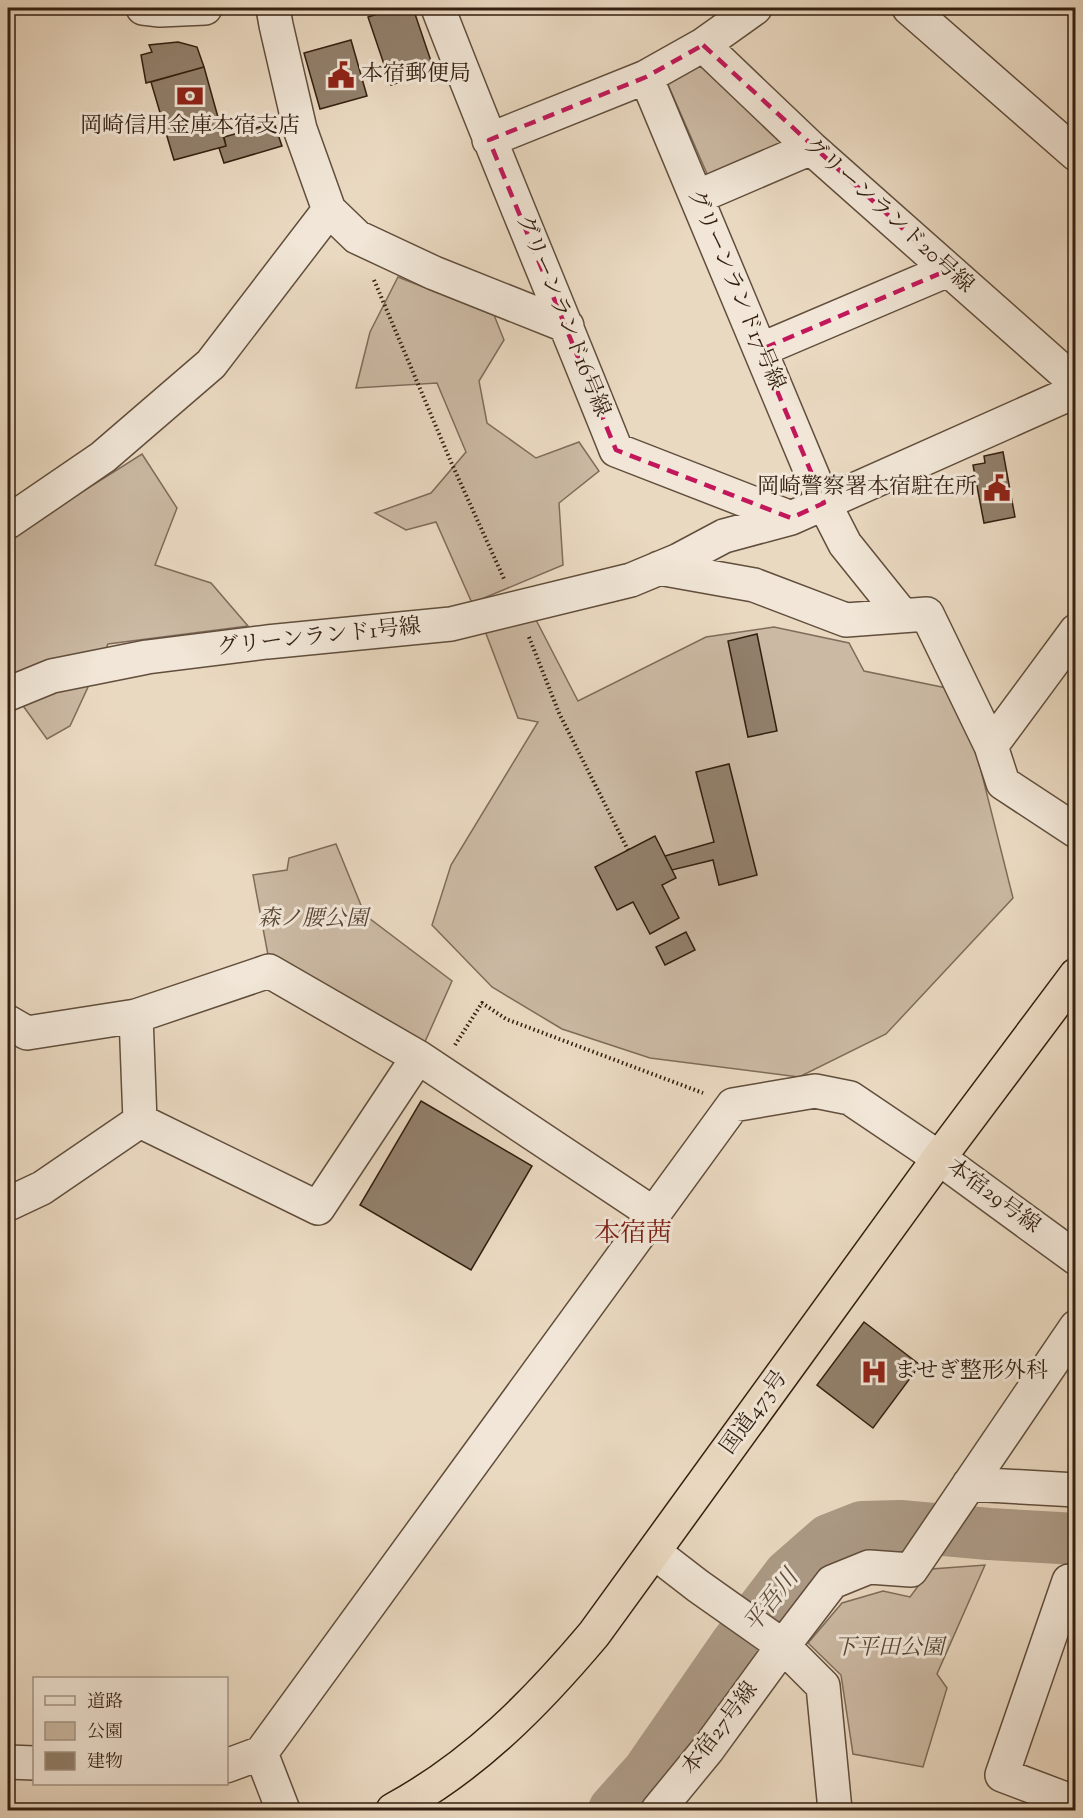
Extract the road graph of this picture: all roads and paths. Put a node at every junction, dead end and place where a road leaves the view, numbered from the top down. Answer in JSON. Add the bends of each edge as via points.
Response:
{"nodes":[{"id":1,"x":143,"y":8,"type":"edge"},
{"id":2,"x":205,"y":8,"type":"edge"},
{"id":3,"x":273,"y":8,"type":"edge"},
{"id":4,"x":438,"y":8,"type":"edge"},
{"id":5,"x":755,"y":8,"type":"edge"},
{"id":6,"x":909,"y":8,"type":"edge"},
{"id":7,"x":704,"y":45,"type":"junction"},
{"id":8,"x":646,"y":77,"type":"junction"},
{"id":9,"x":489,"y":140,"type":"junction"},
{"id":10,"x":811,"y":148,"type":"junction"},
{"id":11,"x":1076,"y":154,"type":"edge"},
{"id":12,"x":697,"y":197,"type":"junction"},
{"id":13,"x":329,"y":210,"type":"junction"},
{"id":14,"x":357,"y":237,"type":"junction"},
{"id":15,"x":948,"y":270,"type":"junction"},
{"id":16,"x":567,"y":327,"type":"junction"},
{"id":17,"x":760,"y":350,"type":"junction"},
{"id":18,"x":1076,"y":383,"type":"edge"},
{"id":19,"x":1076,"y":391,"type":"edge"},
{"id":20,"x":824,"y":503,"type":"junction"},
{"id":21,"x":791,"y":518,"type":"junction"},
{"id":22,"x":8,"y":522,"type":"edge"},
{"id":23,"x":645,"y":574,"type":"junction"},
{"id":24,"x":518,"y":609,"type":"junction"},
{"id":25,"x":902,"y":615,"type":"junction"},
{"id":26,"x":1076,"y":631,"type":"edge"},
{"id":27,"x":8,"y":694,"type":"edge"},
{"id":28,"x":990,"y":746,"type":"junction"},
{"id":29,"x":1076,"y":831,"type":"edge"},
{"id":30,"x":628,"y":850,"type":"dead end"},
{"id":31,"x":1076,"y":975,"type":"edge"},
{"id":32,"x":136,"y":1016,"type":"junction"},
{"id":33,"x":8,"y":1022,"type":"edge"},
{"id":34,"x":429,"y":1064,"type":"junction"},
{"id":35,"x":733,"y":1105,"type":"junction"},
{"id":36,"x":140,"y":1121,"type":"junction"},
{"id":37,"x":939,"y":1158,"type":"junction"},
{"id":38,"x":8,"y":1204,"type":"edge"},
{"id":39,"x":654,"y":1214,"type":"junction"},
{"id":40,"x":1076,"y":1258,"type":"edge"},
{"id":41,"x":1076,"y":1327,"type":"edge"},
{"id":42,"x":1076,"y":1490,"type":"edge"},
{"id":43,"x":963,"y":1493,"type":"junction"},
{"id":44,"x":654,"y":1552,"type":"junction"},
{"id":45,"x":1076,"y":1581,"type":"edge"},
{"id":46,"x":783,"y":1646,"type":"junction"},
{"id":47,"x":261,"y":1753,"type":"junction"},
{"id":48,"x":8,"y":1762,"type":"edge"},
{"id":49,"x":33,"y":1763,"type":"edge"},
{"id":50,"x":228,"y":1765,"type":"edge"},
{"id":51,"x":1076,"y":1803,"type":"edge"},
{"id":52,"x":283,"y":1810,"type":"edge"},
{"id":53,"x":393,"y":1810,"type":"edge"},
{"id":54,"x":658,"y":1810,"type":"edge"},
{"id":55,"x":835,"y":1810,"type":"edge"}],
"edges":[{"from":1,"to":2,"type":"street"},
{"from":3,"to":13,"type":"street","via":[[300,129]]},
{"from":4,"to":9,"type":"street","name":"グリーンランド16号線"},
{"from":5,"to":7,"type":"street"},
{"from":6,"to":11,"type":"street"},
{"from":7,"to":8,"type":"street"},
{"from":7,"to":10,"type":"street","name":"グリーンランド20号線"},
{"from":8,"to":9,"type":"street"},
{"from":8,"to":12,"type":"street","name":"グリーンランド17号線"},
{"from":9,"to":16,"type":"street","name":"グリーンランド16号線"},
{"from":10,"to":12,"type":"street"},
{"from":10,"to":15,"type":"street","name":"グリーンランド20号線"},
{"from":12,"to":17,"type":"street","name":"グリーンランド17号線"},
{"from":13,"to":14,"type":"street"},
{"from":13,"to":22,"type":"street","via":[[211,364],[103,457]]},
{"from":14,"to":16,"type":"street"},
{"from":14,"to":24,"type":"path","via":[[451,462]]},
{"from":15,"to":17,"type":"street"},
{"from":15,"to":18,"type":"street","name":"グリーンランド20号線"},
{"from":16,"to":21,"type":"street","name":"グリーンランド16号線","via":[[616,450]]},
{"from":17,"to":20,"type":"street","name":"グリーンランド17号線"},
{"from":19,"to":20,"type":"street"},
{"from":20,"to":21,"type":"street"},
{"from":20,"to":25,"type":"street","name":"グリーンランド17号線","via":[[845,544]]},
{"from":21,"to":23,"type":"street","name":"グリーンランド1号線","via":[[724,536]]},
{"from":23,"to":24,"type":"street","name":"グリーンランド1号線"},
{"from":23,"to":25,"type":"street","via":[[754,585],[846,620]]},
{"from":24,"to":27,"type":"street","name":"グリーンランド1号線","via":[[451,624],[147,657],[52,676]]},
{"from":24,"to":30,"type":"path","via":[[559,713]]},
{"from":25,"to":28,"type":"street","via":[[927,614]]},
{"from":26,"to":28,"type":"street"},
{"from":28,"to":29,"type":"street","via":[[1003,783]]},
{"from":31,"to":37,"type":"highway","name":"国道473号"},
{"from":32,"to":33,"type":"street","via":[[27,1033]]},
{"from":32,"to":34,"type":"street","via":[[269,971]]},
{"from":32,"to":36,"type":"street"},
{"from":34,"to":35,"type":"path","via":[[482,1003],[506,1019]]},
{"from":34,"to":36,"type":"street","via":[[318,1208]]},
{"from":34,"to":39,"type":"street"},
{"from":35,"to":37,"type":"street","name":"本宿29号線","via":[[815,1092],[850,1098]]},
{"from":35,"to":39,"type":"street"},
{"from":36,"to":38,"type":"street","via":[[42,1188]]},
{"from":37,"to":40,"type":"street","name":"本宿29号線"},
{"from":37,"to":44,"type":"highway","name":"国道473号"},
{"from":39,"to":47,"type":"street"},
{"from":41,"to":43,"type":"street"},
{"from":42,"to":43,"type":"street"},
{"from":43,"to":46,"type":"street","name":"本宿27号線","via":[[911,1570],[869,1567],[832,1582]]},
{"from":44,"to":46,"type":"street"},
{"from":44,"to":53,"type":"highway","name":"国道473号","via":[[594,1634],[524,1713],[440,1781]]},
{"from":45,"to":51,"type":"street","via":[[1069,1581],[1002,1775]]},
{"from":46,"to":54,"type":"street","name":"本宿27号線"},
{"from":46,"to":55,"type":"street","via":[[823,1686]]},
{"from":47,"to":50,"type":"street"},
{"from":47,"to":52,"type":"street"},
{"from":48,"to":49,"type":"street"}]}
